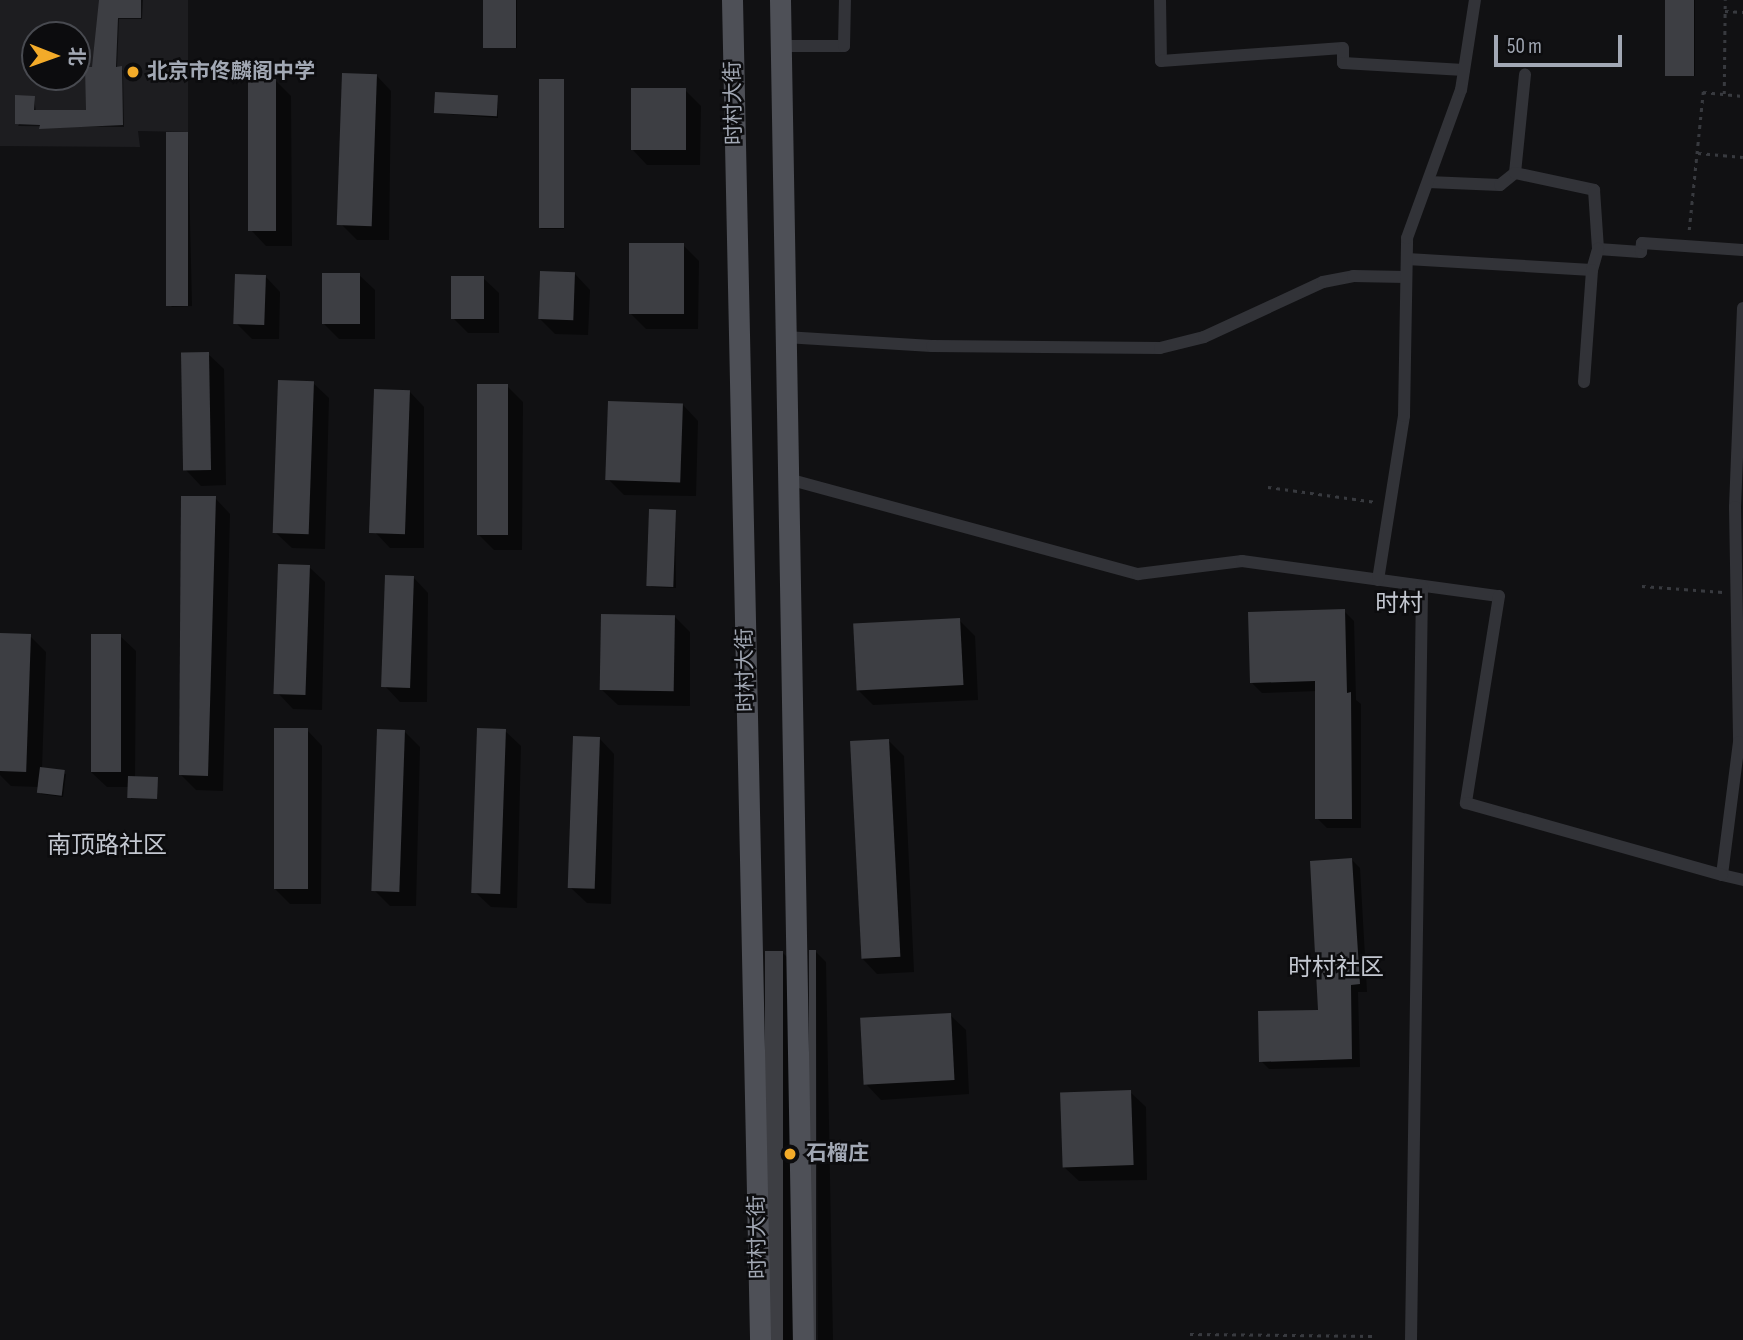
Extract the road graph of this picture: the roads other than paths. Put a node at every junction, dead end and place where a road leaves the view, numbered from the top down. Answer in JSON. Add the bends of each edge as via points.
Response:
{"nodes":[{"id":1,"x":732,"y":0,"type":"edge"},
{"id":2,"x":780,"y":0,"type":"edge"},
{"id":3,"x":845,"y":0,"type":"edge"},
{"id":4,"x":1160,"y":0,"type":"edge"},
{"id":5,"x":1475,"y":0,"type":"edge"},
{"id":6,"x":780,"y":46,"type":"junction"},
{"id":7,"x":1464,"y":70,"type":"junction"},
{"id":8,"x":1525,"y":75,"type":"dead end"},
{"id":9,"x":1515,"y":173,"type":"junction"},
{"id":10,"x":1428,"y":182,"type":"junction"},
{"id":11,"x":1598,"y":249,"type":"junction"},
{"id":12,"x":1743,"y":250,"type":"edge"},
{"id":13,"x":1407,"y":258,"type":"junction"},
{"id":14,"x":1592,"y":270,"type":"junction"},
{"id":15,"x":1406,"y":277,"type":"junction"},
{"id":16,"x":1743,"y":308,"type":"edge"},
{"id":17,"x":785,"y":337,"type":"junction"},
{"id":18,"x":1584,"y":382,"type":"dead end"},
{"id":19,"x":788,"y":479,"type":"junction"},
{"id":20,"x":1378,"y":580,"type":"junction"},
{"id":21,"x":1422,"y":586,"type":"junction"},
{"id":22,"x":1741,"y":742,"type":"edge"},
{"id":23,"x":1723,"y":875,"type":"junction"},
{"id":24,"x":1743,"y":880,"type":"edge"},
{"id":25,"x":761,"y":1340,"type":"edge"},
{"id":26,"x":803,"y":1340,"type":"edge"},
{"id":27,"x":1411,"y":1340,"type":"edge"}],
"edges":[{"from":1,"to":25,"type":"main road","name":"时村大街"},
{"from":2,"to":6,"type":"main road","name":"时村大街"},
{"from":3,"to":6,"type":"street","via":[[844,46]]},
{"from":4,"to":7,"type":"street","via":[[1161,61],[1343,48],[1343,63]]},
{"from":5,"to":7,"type":"street"},
{"from":6,"to":17,"type":"main road","name":"时村大街"},
{"from":7,"to":10,"type":"street"},
{"from":8,"to":9,"type":"street"},
{"from":9,"to":10,"type":"street","via":[[1500,185]]},
{"from":9,"to":11,"type":"street","via":[[1594,190]]},
{"from":10,"to":13,"type":"street","via":[[1407,238]]},
{"from":11,"to":12,"type":"street","via":[[1641,252],[1642,243]]},
{"from":11,"to":14,"type":"street"},
{"from":13,"to":14,"type":"street"},
{"from":13,"to":15,"type":"street"},
{"from":14,"to":18,"type":"street"},
{"from":15,"to":17,"type":"street","via":[[1353,276],[1324,282],[1226,328],[1160,348],[932,346]]},
{"from":15,"to":20,"type":"street","via":[[1404,416]]},
{"from":16,"to":22,"type":"street","via":[[1735,507]]},
{"from":17,"to":19,"type":"main road","name":"时村大街"},
{"from":19,"to":20,"type":"street","via":[[1138,574],[1242,561]]},
{"from":19,"to":26,"type":"main road","name":"时村大街"},
{"from":20,"to":21,"type":"street"},
{"from":21,"to":23,"type":"street","via":[[1499,596],[1466,803]]},
{"from":21,"to":27,"type":"street"},
{"from":22,"to":23,"type":"street"},
{"from":23,"to":24,"type":"street"}]}
